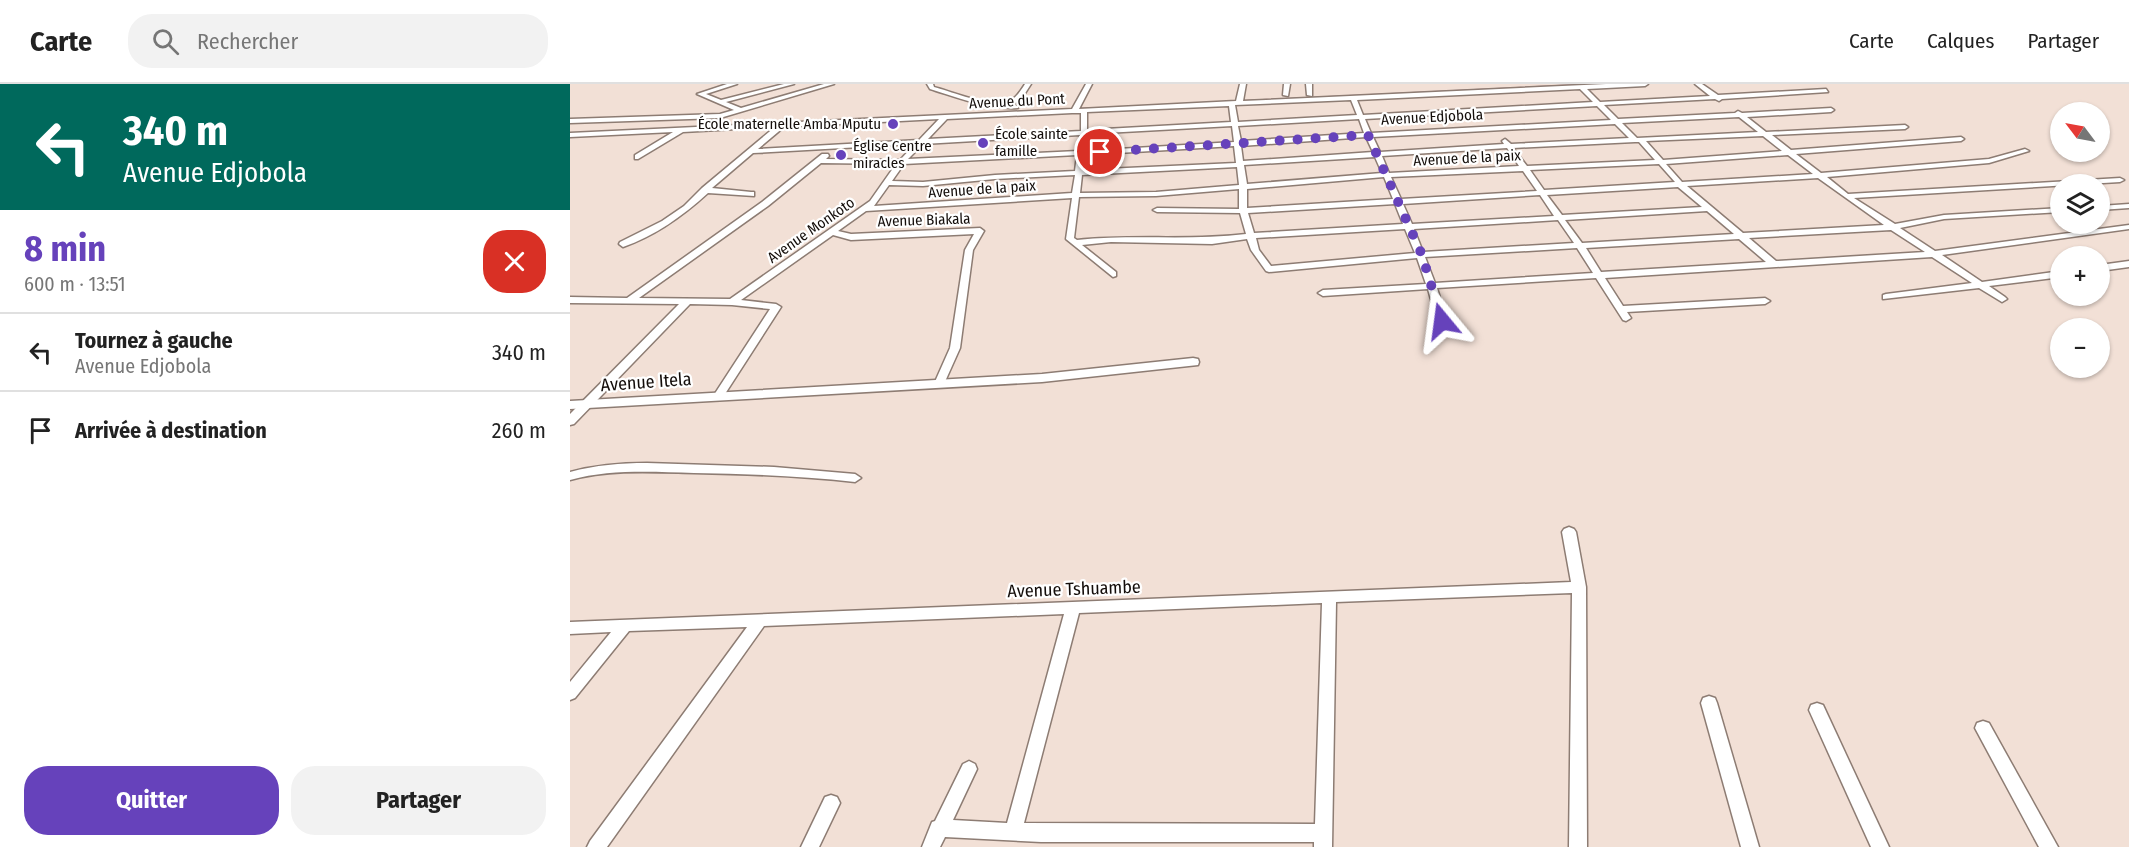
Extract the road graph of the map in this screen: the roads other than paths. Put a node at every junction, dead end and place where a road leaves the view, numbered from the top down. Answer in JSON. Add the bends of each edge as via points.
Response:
{"nodes":[{"id":1,"x":734,"y":84,"type":"edge"},
{"id":2,"x":791,"y":84,"type":"edge"},
{"id":3,"x":831,"y":84,"type":"edge"},
{"id":4,"x":930,"y":84,"type":"edge"},
{"id":5,"x":1028,"y":84,"type":"edge"},
{"id":6,"x":1089,"y":84,"type":"edge"},
{"id":7,"x":1243,"y":84,"type":"edge"},
{"id":8,"x":1287,"y":84,"type":"edge"},
{"id":9,"x":1309,"y":84,"type":"edge"},
{"id":10,"x":1543,"y":84,"type":"edge"},
{"id":11,"x":1645,"y":84,"type":"edge"},
{"id":12,"x":1698,"y":84,"type":"edge"},
{"id":13,"x":1508,"y":85,"type":"edge"},
{"id":14,"x":1582,"y":87,"type":"junction"},
{"id":15,"x":1464,"y":88,"type":"edge"},
{"id":16,"x":1826,"y":91,"type":"dead end"},
{"id":17,"x":1286,"y":95,"type":"junction"},
{"id":18,"x":1310,"y":95,"type":"junction"},
{"id":19,"x":1353,"y":98,"type":"junction"},
{"id":20,"x":1718,"y":98,"type":"junction"},
{"id":21,"x":1238,"y":102,"type":"junction"},
{"id":22,"x":719,"y":103,"type":"junction"},
{"id":23,"x":1599,"y":104,"type":"junction"},
{"id":24,"x":1003,"y":107,"type":"junction"},
{"id":25,"x":1077,"y":109,"type":"junction"},
{"id":26,"x":1483,"y":110,"type":"junction"},
{"id":27,"x":1831,"y":110,"type":"dead end"},
{"id":28,"x":741,"y":111,"type":"junction"},
{"id":29,"x":1740,"y":115,"type":"junction"},
{"id":30,"x":1360,"y":116,"type":"junction"},
{"id":31,"x":944,"y":118,"type":"junction"},
{"id":32,"x":570,"y":121,"type":"edge"},
{"id":33,"x":1616,"y":122,"type":"junction"},
{"id":34,"x":782,"y":125,"type":"junction"},
{"id":35,"x":1235,"y":125,"type":"junction"},
{"id":36,"x":1495,"y":127,"type":"junction"},
{"id":37,"x":1905,"y":127,"type":"dead end"},
{"id":38,"x":681,"y":130,"type":"junction"},
{"id":39,"x":1765,"y":132,"type":"junction"},
{"id":40,"x":1084,"y":133,"type":"junction"},
{"id":41,"x":570,"y":135,"type":"edge"},
{"id":42,"x":1368,"y":135,"type":"junction"},
{"id":43,"x":1961,"y":139,"type":"dead end"},
{"id":44,"x":1638,"y":140,"type":"junction"},
{"id":45,"x":923,"y":141,"type":"junction"},
{"id":46,"x":1238,"y":144,"type":"junction"},
{"id":47,"x":839,"y":146,"type":"junction"},
{"id":48,"x":1508,"y":146,"type":"junction"},
{"id":49,"x":752,"y":151,"type":"junction"},
{"id":50,"x":2025,"y":151,"type":"dead end"},
{"id":51,"x":1787,"y":152,"type":"junction"},
{"id":52,"x":1081,"y":153,"type":"junction"},
{"id":53,"x":1376,"y":155,"type":"junction"},
{"id":54,"x":638,"y":157,"type":"dead end"},
{"id":55,"x":820,"y":161,"type":"junction"},
{"id":56,"x":902,"y":162,"type":"junction"},
{"id":57,"x":1663,"y":162,"type":"junction"},
{"id":58,"x":1240,"y":164,"type":"junction"},
{"id":59,"x":1524,"y":168,"type":"junction"},
{"id":60,"x":1079,"y":174,"type":"junction"},
{"id":61,"x":1385,"y":175,"type":"junction"},
{"id":62,"x":1818,"y":176,"type":"junction"},
{"id":63,"x":2120,"y":180,"type":"dead end"},
{"id":64,"x":888,"y":183,"type":"junction"},
{"id":65,"x":1681,"y":184,"type":"junction"},
{"id":66,"x":1243,"y":186,"type":"junction"},
{"id":67,"x":705,"y":190,"type":"junction"},
{"id":68,"x":1539,"y":191,"type":"junction"},
{"id":69,"x":751,"y":194,"type":"dead end"},
{"id":70,"x":1076,"y":195,"type":"junction"},
{"id":71,"x":1846,"y":196,"type":"junction"},
{"id":72,"x":1396,"y":201,"type":"junction"},
{"id":73,"x":2129,"y":206,"type":"edge"},
{"id":74,"x":2110,"y":207,"type":"edge"},
{"id":75,"x":866,"y":209,"type":"junction"},
{"id":76,"x":1707,"y":209,"type":"junction"},
{"id":77,"x":1156,"y":210,"type":"dead end"},
{"id":78,"x":1243,"y":211,"type":"junction"},
{"id":79,"x":2050,"y":211,"type":"edge"},
{"id":80,"x":1558,"y":218,"type":"junction"},
{"id":81,"x":1408,"y":226,"type":"junction"},
{"id":82,"x":1894,"y":227,"type":"junction"},
{"id":83,"x":2129,"y":227,"type":"edge"},
{"id":84,"x":832,"y":232,"type":"junction"},
{"id":85,"x":1740,"y":235,"type":"junction"},
{"id":86,"x":1250,"y":236,"type":"junction"},
{"id":87,"x":1075,"y":243,"type":"junction"},
{"id":88,"x":623,"y":244,"type":"dead end"},
{"id":89,"x":1580,"y":246,"type":"junction"},
{"id":90,"x":1933,"y":254,"type":"junction"},
{"id":91,"x":1422,"y":255,"type":"junction"},
{"id":92,"x":1775,"y":264,"type":"junction"},
{"id":93,"x":2129,"y":264,"type":"edge"},
{"id":94,"x":2110,"y":267,"type":"edge"},
{"id":95,"x":1113,"y":274,"type":"dead end"},
{"id":96,"x":2050,"y":276,"type":"edge"},
{"id":97,"x":1600,"y":277,"type":"junction"},
{"id":98,"x":1982,"y":286,"type":"junction"},
{"id":99,"x":1433,"y":287,"type":"junction"},
{"id":100,"x":1323,"y":293,"type":"dead end"},
{"id":101,"x":1886,"y":297,"type":"dead end"},
{"id":102,"x":574,"y":299,"type":"edge"},
{"id":103,"x":2002,"y":299,"type":"dead end"},
{"id":104,"x":630,"y":300,"type":"junction"},
{"id":105,"x":688,"y":301,"type":"junction"},
{"id":106,"x":1765,"y":301,"type":"dead end"},
{"id":107,"x":732,"y":302,"type":"junction"},
{"id":108,"x":570,"y":308,"type":"edge"},
{"id":109,"x":1442,"y":321,"type":"dead end"},
{"id":110,"x":1193,"y":362,"type":"dead end"},
{"id":111,"x":939,"y":384,"type":"junction"},
{"id":112,"x":722,"y":395,"type":"junction"},
{"id":113,"x":586,"y":404,"type":"junction"},
{"id":114,"x":570,"y":405,"type":"edge"},
{"id":115,"x":570,"y":421,"type":"edge"},
{"id":116,"x":570,"y":476,"type":"edge"},
{"id":117,"x":855,"y":478,"type":"dead end"},
{"id":118,"x":1569,"y":532,"type":"dead end"},
{"id":119,"x":1579,"y":587,"type":"junction"},
{"id":120,"x":1329,"y":598,"type":"junction"},
{"id":121,"x":1073,"y":608,"type":"junction"},
{"id":122,"x":759,"y":621,"type":"junction"},
{"id":123,"x":624,"y":627,"type":"junction"},
{"id":124,"x":570,"y":628,"type":"edge"},
{"id":125,"x":570,"y":693,"type":"edge"},
{"id":126,"x":1709,"y":704,"type":"dead end"},
{"id":127,"x":1817,"y":710,"type":"dead end"},
{"id":128,"x":1983,"y":728,"type":"dead end"},
{"id":129,"x":969,"y":769,"type":"dead end"},
{"id":130,"x":831,"y":803,"type":"dead end"},
{"id":131,"x":938,"y":828,"type":"junction"},
{"id":132,"x":1013,"y":832,"type":"junction"},
{"id":133,"x":1039,"y":840,"type":"edge"},
{"id":134,"x":1324,"y":840,"type":"edge"},
{"id":135,"x":596,"y":847,"type":"edge"},
{"id":136,"x":810,"y":847,"type":"edge"},
{"id":137,"x":932,"y":847,"type":"edge"},
{"id":138,"x":1578,"y":847,"type":"edge"},
{"id":139,"x":1750,"y":847,"type":"edge"},
{"id":140,"x":1880,"y":847,"type":"edge"},
{"id":141,"x":2049,"y":847,"type":"edge"}],
"edges":[{"from":1,"to":22,"type":"street","via":[[700,93]]},
{"from":2,"to":22,"type":"street"},
{"from":3,"to":28,"type":"street"},
{"from":4,"to":24,"type":"street","via":[[932,88]]},
{"from":5,"to":24,"type":"street","via":[[1020,97]]},
{"from":6,"to":25,"type":"street"},
{"from":7,"to":21,"type":"street"},
{"from":8,"to":17,"type":"street"},
{"from":9,"to":18,"type":"street"},
{"from":10,"to":13,"type":"street"},
{"from":11,"to":14,"type":"street","name":"Avenue du Pont"},
{"from":12,"to":20,"type":"street"},
{"from":13,"to":15,"type":"street"},
{"from":14,"to":15,"type":"street","name":"Avenue du Pont"},
{"from":14,"to":23,"type":"street"},
{"from":15,"to":18,"type":"street"},
{"from":15,"to":19,"type":"street","name":"Avenue du Pont"},
{"from":15,"to":26,"type":"street"},
{"from":16,"to":20,"type":"street"},
{"from":17,"to":18,"type":"street"},
{"from":17,"to":21,"type":"street"},
{"from":19,"to":21,"type":"street","name":"Avenue du Pont"},
{"from":19,"to":30,"type":"street"},
{"from":20,"to":23,"type":"street"},
{"from":20,"to":29,"type":"street"},
{"from":21,"to":25,"type":"street","name":"Avenue du Pont"},
{"from":21,"to":35,"type":"street"},
{"from":22,"to":28,"type":"street"},
{"from":23,"to":26,"type":"street"},
{"from":23,"to":33,"type":"street"},
{"from":24,"to":25,"type":"street"},
{"from":25,"to":31,"type":"street","name":"Avenue du Pont"},
{"from":25,"to":40,"type":"street"},
{"from":26,"to":30,"type":"street"},
{"from":26,"to":36,"type":"street"},
{"from":27,"to":29,"type":"street","name":"Avenue Edjobola"},
{"from":28,"to":32,"type":"street","via":[[720,116]]},
{"from":29,"to":33,"type":"street","name":"Avenue Edjobola"},
{"from":29,"to":39,"type":"street"},
{"from":30,"to":35,"type":"street"},
{"from":30,"to":42,"type":"street"},
{"from":31,"to":34,"type":"street","name":"Avenue du Pont"},
{"from":31,"to":45,"type":"street","name":"Avenue Monkoto"},
{"from":33,"to":36,"type":"street","name":"Avenue Edjobola"},
{"from":33,"to":44,"type":"street"},
{"from":34,"to":38,"type":"street","name":"Avenue du Pont"},
{"from":34,"to":49,"type":"street"},
{"from":35,"to":40,"type":"street"},
{"from":35,"to":46,"type":"street"},
{"from":36,"to":42,"type":"street","name":"Avenue Edjobola"},
{"from":36,"to":48,"type":"street"},
{"from":37,"to":39,"type":"street"},
{"from":38,"to":41,"type":"street","name":"Avenue du Pont"},
{"from":38,"to":54,"type":"street"},
{"from":39,"to":44,"type":"street"},
{"from":39,"to":51,"type":"street"},
{"from":40,"to":45,"type":"street"},
{"from":40,"to":52,"type":"street"},
{"from":42,"to":46,"type":"street","name":"Avenue Edjobola"},
{"from":42,"to":53,"type":"street"},
{"from":43,"to":51,"type":"street","name":"Avenue de la paix"},
{"from":44,"to":48,"type":"street"},
{"from":44,"to":57,"type":"street"},
{"from":45,"to":47,"type":"street"},
{"from":45,"to":56,"type":"street","name":"Avenue Monkoto"},
{"from":46,"to":52,"type":"street","name":"Avenue Edjobola"},
{"from":46,"to":58,"type":"street"},
{"from":47,"to":49,"type":"street"},
{"from":47,"to":55,"type":"street"},
{"from":48,"to":53,"type":"street"},
{"from":48,"to":59,"type":"street"},
{"from":49,"to":67,"type":"street"},
{"from":50,"to":62,"type":"street","via":[[1989,161]]},
{"from":51,"to":57,"type":"street","name":"Avenue de la paix"},
{"from":51,"to":62,"type":"street"},
{"from":52,"to":56,"type":"street","name":"Avenue Edjobola"},
{"from":52,"to":60,"type":"street"},
{"from":53,"to":58,"type":"street"},
{"from":53,"to":61,"type":"street"},
{"from":55,"to":56,"type":"street","name":"Avenue Edjobola"},
{"from":55,"to":104,"type":"street"},
{"from":56,"to":64,"type":"street","name":"Avenue Monkoto"},
{"from":57,"to":59,"type":"street","name":"Avenue de la paix"},
{"from":57,"to":65,"type":"street"},
{"from":58,"to":60,"type":"street"},
{"from":58,"to":66,"type":"street"},
{"from":59,"to":61,"type":"street","name":"Avenue de la paix"},
{"from":59,"to":68,"type":"street"},
{"from":60,"to":64,"type":"street"},
{"from":60,"to":70,"type":"street"},
{"from":61,"to":66,"type":"street","name":"Avenue de la paix"},
{"from":61,"to":72,"type":"street"},
{"from":62,"to":65,"type":"street"},
{"from":62,"to":71,"type":"street"},
{"from":63,"to":71,"type":"street"},
{"from":64,"to":75,"type":"street","name":"Avenue Monkoto"},
{"from":65,"to":68,"type":"street"},
{"from":65,"to":76,"type":"street"},
{"from":66,"to":70,"type":"street","name":"Avenue de la paix","via":[[1156,194]]},
{"from":66,"to":78,"type":"street"},
{"from":67,"to":69,"type":"street"},
{"from":67,"to":88,"type":"street","via":[[665,223]]},
{"from":68,"to":72,"type":"street"},
{"from":68,"to":80,"type":"street"},
{"from":70,"to":75,"type":"street","name":"Avenue de la paix"},
{"from":70,"to":87,"type":"street","via":[[1071,239]]},
{"from":71,"to":82,"type":"street"},
{"from":72,"to":78,"type":"street"},
{"from":72,"to":81,"type":"street"},
{"from":73,"to":74,"type":"street"},
{"from":75,"to":84,"type":"street","name":"Avenue Monkoto"},
{"from":76,"to":80,"type":"street"},
{"from":76,"to":85,"type":"street"},
{"from":77,"to":78,"type":"street"},
{"from":78,"to":86,"type":"street"},
{"from":79,"to":82,"type":"street","via":[[1944,217]]},
{"from":80,"to":81,"type":"street"},
{"from":80,"to":89,"type":"street"},
{"from":81,"to":86,"type":"street"},
{"from":81,"to":91,"type":"street"},
{"from":82,"to":85,"type":"street"},
{"from":82,"to":90,"type":"street"},
{"from":83,"to":90,"type":"street"},
{"from":84,"to":107,"type":"street","name":"Avenue Monkoto"},
{"from":84,"to":111,"type":"street","name":"Avenue Biakala","via":[[851,237],[980,231],[969,250],[955,348]]},
{"from":85,"to":89,"type":"street"},
{"from":85,"to":92,"type":"street"},
{"from":86,"to":87,"type":"street","via":[[1212,242],[1111,239]]},
{"from":86,"to":91,"type":"street","via":[[1269,269]]},
{"from":87,"to":95,"type":"street"},
{"from":89,"to":91,"type":"street"},
{"from":89,"to":97,"type":"street"},
{"from":90,"to":92,"type":"street"},
{"from":90,"to":98,"type":"street"},
{"from":91,"to":99,"type":"street"},
{"from":92,"to":97,"type":"street"},
{"from":93,"to":94,"type":"street"},
{"from":96,"to":98,"type":"street"},
{"from":97,"to":99,"type":"street"},
{"from":97,"to":106,"type":"street","via":[[1623,313]]},
{"from":98,"to":101,"type":"street"},
{"from":98,"to":103,"type":"street"},
{"from":99,"to":100,"type":"street"},
{"from":99,"to":109,"type":"street"},
{"from":102,"to":104,"type":"street"},
{"from":102,"to":108,"type":"street"},
{"from":104,"to":105,"type":"street"},
{"from":105,"to":107,"type":"street"},
{"from":105,"to":113,"type":"street"},
{"from":107,"to":112,"type":"street","via":[[776,307]]},
{"from":110,"to":111,"type":"street","name":"Avenue Itela"},
{"from":111,"to":112,"type":"street","name":"Avenue Itela"},
{"from":112,"to":113,"type":"street","name":"Avenue Itela"},
{"from":113,"to":114,"type":"street","name":"Avenue Itela"},
{"from":113,"to":115,"type":"street"},
{"from":116,"to":117,"type":"street","via":[[590,469],[623,467],[794,471]]},
{"from":118,"to":119,"type":"street"},
{"from":119,"to":120,"type":"street","name":"Avenue Tshuambe"},
{"from":119,"to":138,"type":"street"},
{"from":120,"to":121,"type":"street","name":"Avenue Tshuambe"},
{"from":120,"to":134,"type":"street"},
{"from":121,"to":122,"type":"street","name":"Avenue Tshuambe"},
{"from":121,"to":132,"type":"street"},
{"from":122,"to":123,"type":"street","name":"Avenue Tshuambe"},
{"from":122,"to":135,"type":"street"},
{"from":123,"to":124,"type":"street","name":"Avenue Tshuambe"},
{"from":123,"to":125,"type":"street"},
{"from":126,"to":139,"type":"street"},
{"from":127,"to":140,"type":"street"},
{"from":128,"to":141,"type":"street"},
{"from":129,"to":131,"type":"street"},
{"from":130,"to":136,"type":"street"},
{"from":131,"to":132,"type":"street"},
{"from":131,"to":137,"type":"street"},
{"from":132,"to":133,"type":"street"},
{"from":133,"to":134,"type":"street"}]}
